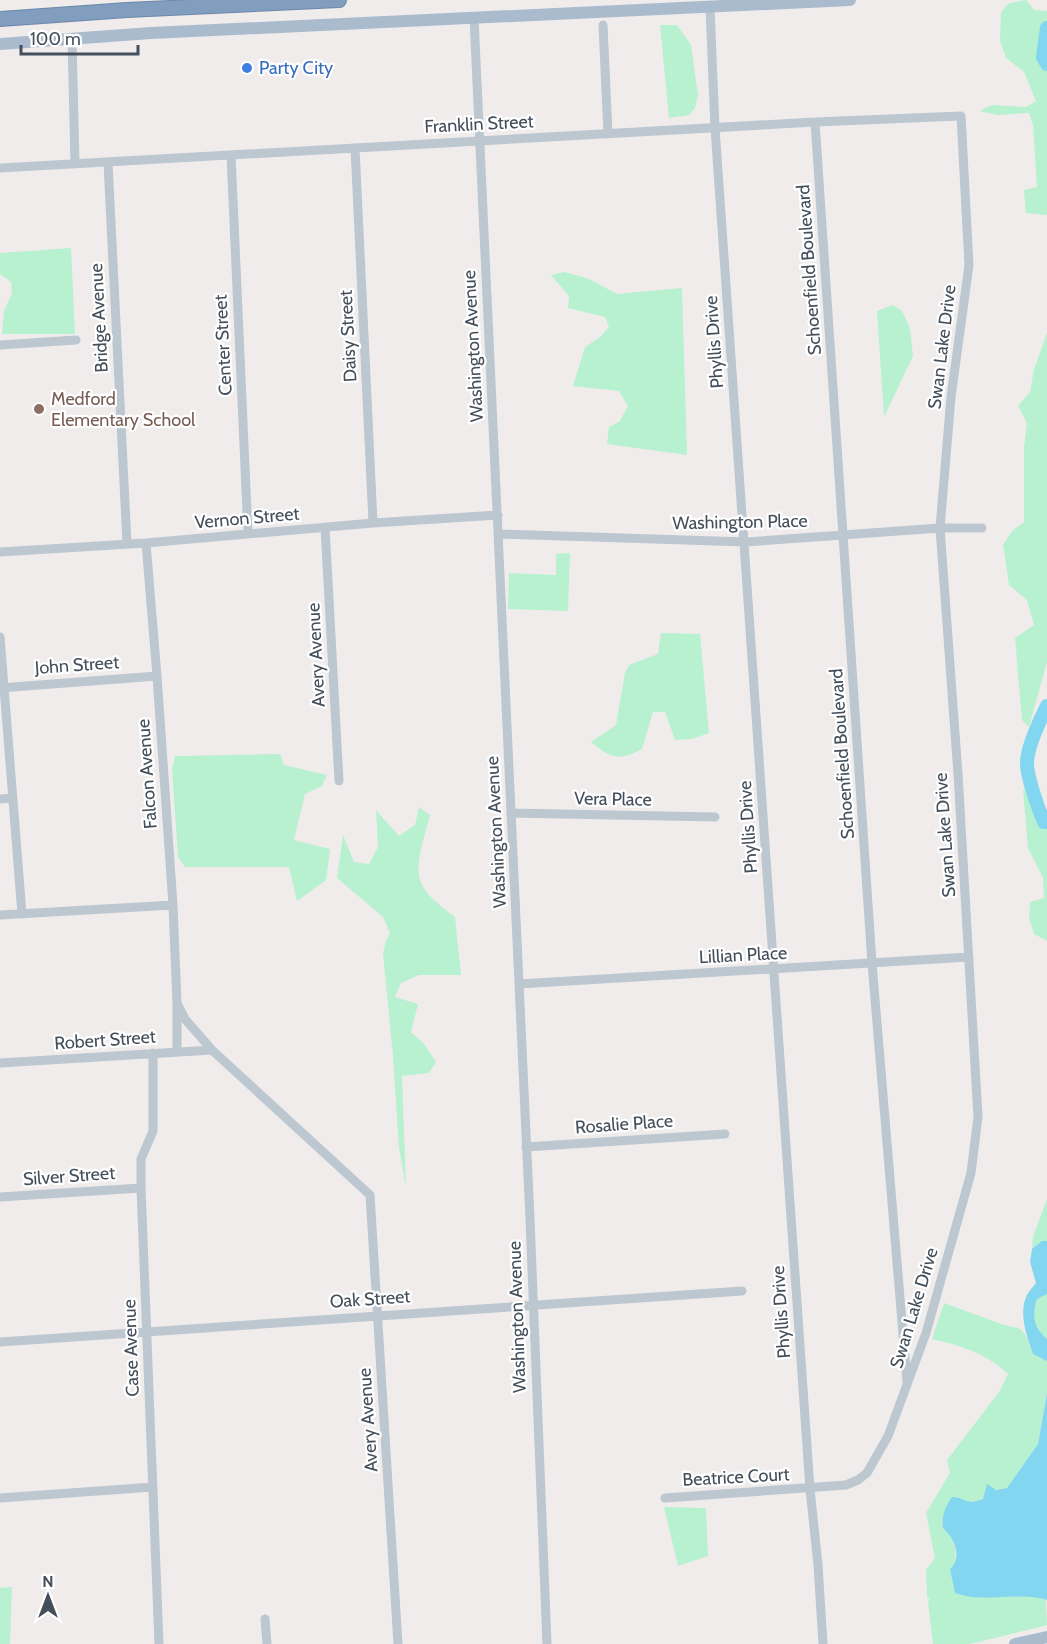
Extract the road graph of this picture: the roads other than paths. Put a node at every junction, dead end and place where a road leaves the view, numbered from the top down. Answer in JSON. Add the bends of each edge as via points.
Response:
{"nodes":[{"id":1,"x":339,"y":0,"type":"edge"},
{"id":2,"x":850,"y":0,"type":"edge"},
{"id":3,"x":710,"y":8,"type":"junction"},
{"id":4,"x":474,"y":18,"type":"junction"},
{"id":5,"x":0,"y":19,"type":"edge"},
{"id":6,"x":603,"y":25,"type":"dead end"},
{"id":7,"x":72,"y":38,"type":"junction"},
{"id":8,"x":0,"y":44,"type":"edge"},
{"id":9,"x":960,"y":116,"type":"joint"},
{"id":10,"x":815,"y":122,"type":"junction"},
{"id":11,"x":716,"y":128,"type":"junction"},
{"id":12,"x":608,"y":134,"type":"junction"},
{"id":13,"x":479,"y":141,"type":"junction"},
{"id":14,"x":355,"y":148,"type":"junction"},
{"id":15,"x":231,"y":155,"type":"junction"},
{"id":16,"x":108,"y":163,"type":"junction"},
{"id":17,"x":75,"y":164,"type":"junction"},
{"id":18,"x":0,"y":168,"type":"edge"},
{"id":19,"x":76,"y":340,"type":"dead end"},
{"id":20,"x":0,"y":345,"type":"edge"},
{"id":21,"x":498,"y":515,"type":"junction"},
{"id":22,"x":373,"y":523,"type":"junction"},
{"id":23,"x":325,"y":527,"type":"junction"},
{"id":24,"x":940,"y":528,"type":"junction"},
{"id":25,"x":982,"y":528,"type":"dead end"},
{"id":26,"x":248,"y":534,"type":"junction"},
{"id":27,"x":499,"y":534,"type":"junction"},
{"id":28,"x":844,"y":536,"type":"junction"},
{"id":29,"x":746,"y":542,"type":"junction"},
{"id":30,"x":127,"y":543,"type":"junction"},
{"id":31,"x":146,"y":543,"type":"junction"},
{"id":32,"x":0,"y":552,"type":"edge"},
{"id":33,"x":0,"y":637,"type":"edge"},
{"id":34,"x":157,"y":676,"type":"junction"},
{"id":35,"x":2,"y":688,"type":"edge"},
{"id":36,"x":339,"y":780,"type":"dead end"},
{"id":37,"x":0,"y":798,"type":"edge"},
{"id":38,"x":14,"y":798,"type":"junction"},
{"id":39,"x":511,"y":813,"type":"junction"},
{"id":40,"x":715,"y":817,"type":"dead end"},
{"id":41,"x":172,"y":905,"type":"junction"},
{"id":42,"x":22,"y":914,"type":"junction"},
{"id":43,"x":0,"y":915,"type":"edge"},
{"id":44,"x":969,"y":957,"type":"junction"},
{"id":45,"x":872,"y":963,"type":"junction"},
{"id":46,"x":774,"y":970,"type":"junction"},
{"id":47,"x":519,"y":984,"type":"junction"},
{"id":48,"x":177,"y":1003,"type":"junction"},
{"id":49,"x":212,"y":1050,"type":"junction"},
{"id":50,"x":177,"y":1052,"type":"junction"},
{"id":51,"x":153,"y":1053,"type":"junction"},
{"id":52,"x":0,"y":1063,"type":"edge"},
{"id":53,"x":725,"y":1134,"type":"dead end"},
{"id":54,"x":526,"y":1147,"type":"junction"},
{"id":55,"x":141,"y":1188,"type":"junction"},
{"id":56,"x":370,"y":1195,"type":"joint"},
{"id":57,"x":0,"y":1197,"type":"edge"},
{"id":58,"x":742,"y":1291,"type":"dead end"},
{"id":59,"x":532,"y":1304,"type":"junction"},
{"id":60,"x":378,"y":1315,"type":"junction"},
{"id":61,"x":147,"y":1332,"type":"junction"},
{"id":62,"x":0,"y":1342,"type":"edge"},
{"id":63,"x":907,"y":1384,"type":"junction"},
{"id":64,"x":153,"y":1487,"type":"junction"},
{"id":65,"x":810,"y":1489,"type":"junction"},
{"id":66,"x":0,"y":1498,"type":"edge"},
{"id":67,"x":665,"y":1498,"type":"dead end"},
{"id":68,"x":265,"y":1619,"type":"dead end"},
{"id":69,"x":1047,"y":1637,"type":"edge"},
{"id":70,"x":159,"y":1644,"type":"edge"},
{"id":71,"x":267,"y":1644,"type":"edge"},
{"id":72,"x":398,"y":1644,"type":"edge"},
{"id":73,"x":547,"y":1644,"type":"edge"},
{"id":74,"x":823,"y":1644,"type":"edge"},
{"id":75,"x":1016,"y":1644,"type":"edge"}],
"edges":[{"from":1,"to":5,"type":"highway"},
{"from":2,"to":3,"type":"main road"},
{"from":3,"to":4,"type":"main road"},
{"from":3,"to":11,"type":"street","name":"Phyllis Drive"},
{"from":4,"to":7,"type":"main road"},
{"from":4,"to":13,"type":"street","name":"Washington Avenue"},
{"from":6,"to":12,"type":"street"},
{"from":7,"to":8,"type":"main road"},
{"from":7,"to":17,"type":"street"},
{"from":9,"to":10,"type":"street","name":"Franklin Street"},
{"from":9,"to":24,"type":"street","name":"Swan Lake Drive","via":[[969,265],[951,397]]},
{"from":10,"to":11,"type":"street","name":"Franklin Street"},
{"from":10,"to":28,"type":"street","name":"Schoenfield Boulevard"},
{"from":11,"to":12,"type":"street","name":"Franklin Street"},
{"from":11,"to":29,"type":"street","name":"Phyllis Drive"},
{"from":12,"to":13,"type":"street","name":"Franklin Street"},
{"from":13,"to":14,"type":"street","name":"Franklin Street"},
{"from":13,"to":21,"type":"street","name":"Washington Avenue"},
{"from":14,"to":15,"type":"street","name":"Franklin Street"},
{"from":14,"to":22,"type":"street","name":"Daisy Street"},
{"from":15,"to":16,"type":"street","name":"Franklin Street"},
{"from":15,"to":26,"type":"street","name":"Center Street"},
{"from":16,"to":17,"type":"street","name":"Franklin Street"},
{"from":16,"to":30,"type":"street","name":"Bridge Avenue"},
{"from":17,"to":18,"type":"street","name":"Franklin Street"},
{"from":19,"to":20,"type":"street"},
{"from":21,"to":22,"type":"street","name":"Vernon Street"},
{"from":21,"to":27,"type":"street","name":"Washington Avenue"},
{"from":22,"to":23,"type":"street","name":"Vernon Street"},
{"from":23,"to":26,"type":"street","name":"Vernon Street"},
{"from":23,"to":36,"type":"street","name":"Avery Avenue"},
{"from":24,"to":25,"type":"street","name":"Washington Place"},
{"from":24,"to":28,"type":"street","name":"Washington Place"},
{"from":24,"to":44,"type":"street","name":"Swan Lake Drive"},
{"from":26,"to":31,"type":"street","name":"Vernon Street"},
{"from":27,"to":29,"type":"street","name":"Washington Place"},
{"from":27,"to":39,"type":"street","name":"Washington Avenue"},
{"from":28,"to":29,"type":"street","name":"Washington Place"},
{"from":28,"to":45,"type":"street","name":"Schoenfield Boulevard"},
{"from":29,"to":46,"type":"street","name":"Phyllis Drive"},
{"from":30,"to":31,"type":"street","name":"Vernon Street"},
{"from":30,"to":32,"type":"street","name":"Vernon Street"},
{"from":31,"to":34,"type":"street","name":"Falcon Avenue"},
{"from":33,"to":35,"type":"street"},
{"from":34,"to":35,"type":"street","name":"John Street"},
{"from":34,"to":41,"type":"street","name":"Falcon Avenue"},
{"from":35,"to":38,"type":"street"},
{"from":37,"to":38,"type":"street"},
{"from":38,"to":42,"type":"street"},
{"from":39,"to":40,"type":"street","name":"Vera Place"},
{"from":39,"to":47,"type":"street","name":"Washington Avenue"},
{"from":41,"to":42,"type":"street"},
{"from":41,"to":48,"type":"street","name":"Falcon Avenue"},
{"from":42,"to":43,"type":"street"},
{"from":44,"to":45,"type":"street","name":"Lillian Place"},
{"from":44,"to":63,"type":"street","name":"Swan Lake Drive","via":[[977,1141],[926,1333]]},
{"from":45,"to":46,"type":"street","name":"Lillian Place"},
{"from":45,"to":63,"type":"street","name":"Schoenfield Boulevard"},
{"from":46,"to":47,"type":"street","name":"Lillian Place"},
{"from":46,"to":65,"type":"street","name":"Phyllis Drive"},
{"from":47,"to":54,"type":"street","name":"Washington Avenue"},
{"from":48,"to":49,"type":"street","name":"Falcon Avenue","via":[[185,1019]]},
{"from":48,"to":50,"type":"street","name":"Falcon Avenue"},
{"from":49,"to":50,"type":"street","name":"Robert Street"},
{"from":49,"to":56,"type":"street","name":"Falcon Avenue"},
{"from":50,"to":51,"type":"street","name":"Robert Street"},
{"from":51,"to":52,"type":"street","name":"Robert Street"},
{"from":51,"to":55,"type":"street","name":"Case Avenue","via":[[153,1131],[141,1159]]},
{"from":53,"to":54,"type":"street","name":"Rosalie Place"},
{"from":54,"to":59,"type":"street","name":"Washington Avenue"},
{"from":55,"to":57,"type":"street","name":"Silver Street"},
{"from":55,"to":61,"type":"street","name":"Case Avenue"},
{"from":56,"to":60,"type":"street","name":"Avery Avenue"},
{"from":58,"to":59,"type":"street","name":"Oak Street"},
{"from":59,"to":60,"type":"street","name":"Oak Street"},
{"from":59,"to":73,"type":"street","name":"Washington Avenue"},
{"from":60,"to":61,"type":"street","name":"Oak Street"},
{"from":60,"to":72,"type":"street","name":"Avery Avenue"},
{"from":61,"to":62,"type":"street","name":"Oak Street"},
{"from":61,"to":64,"type":"street","name":"Case Avenue"},
{"from":63,"to":65,"type":"street","name":"Swan Lake Drive","via":[[888,1436],[867,1473],[846,1485]]},
{"from":64,"to":66,"type":"street"},
{"from":64,"to":70,"type":"street","name":"Case Avenue"},
{"from":65,"to":67,"type":"street","name":"Beatrice Court"},
{"from":65,"to":74,"type":"street","name":"Phyllis Drive"},
{"from":68,"to":71,"type":"street"},
{"from":69,"to":75,"type":"main road"}]}
